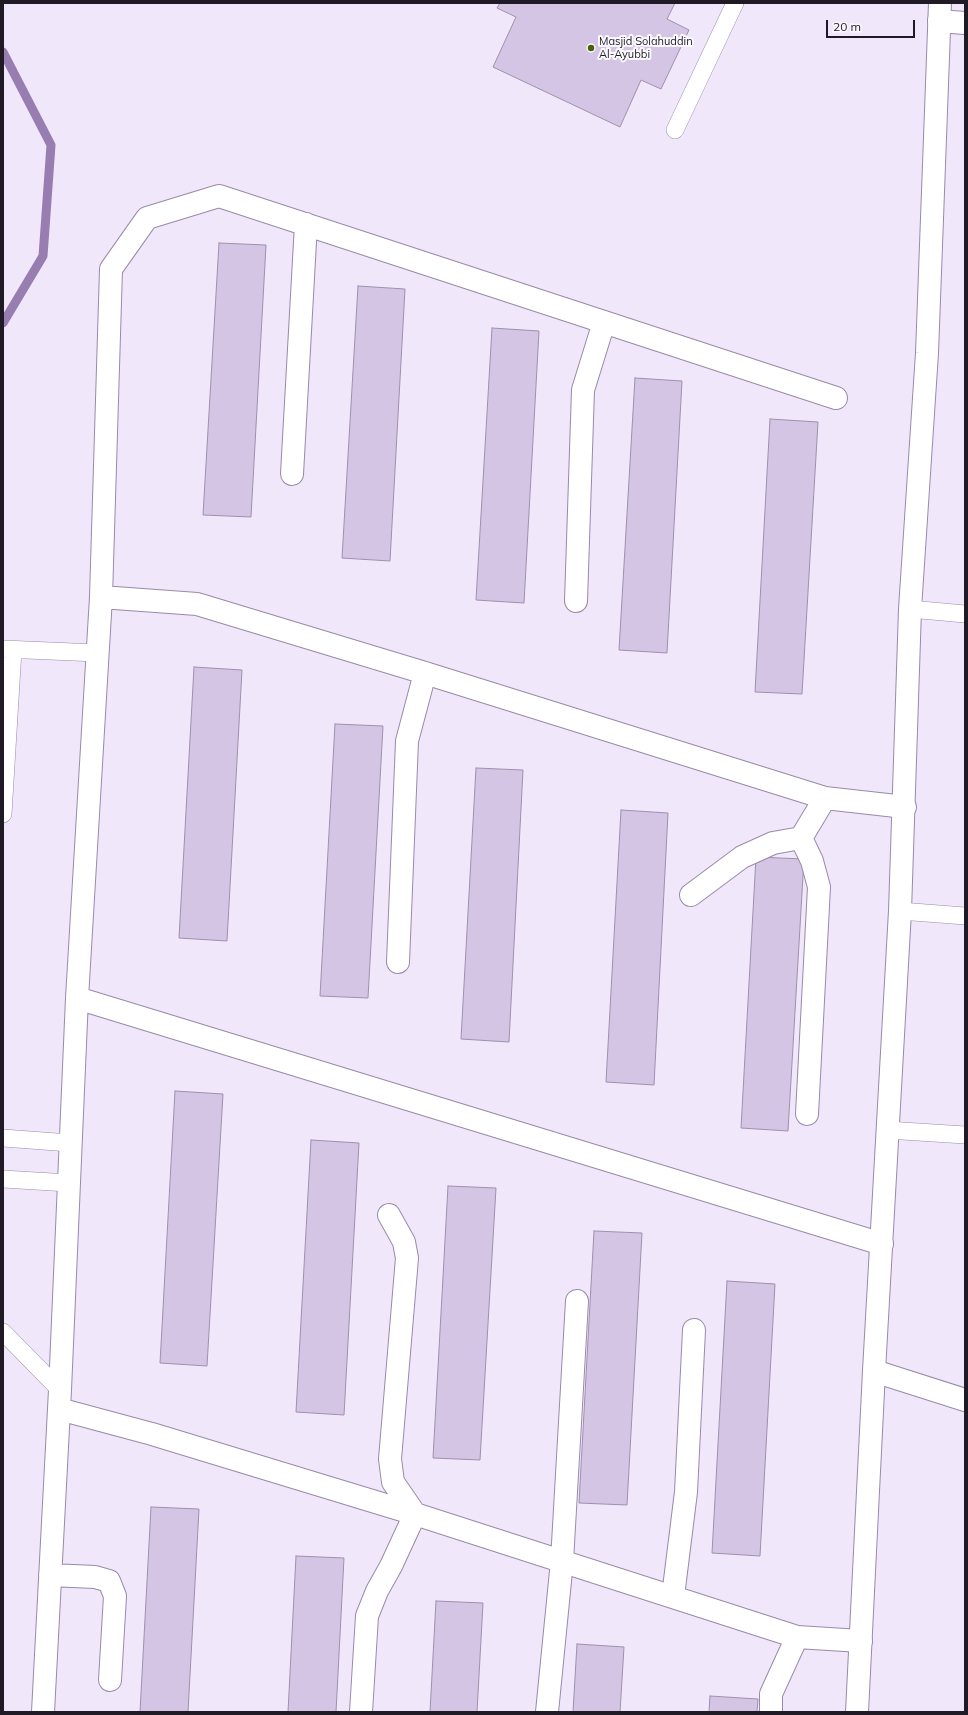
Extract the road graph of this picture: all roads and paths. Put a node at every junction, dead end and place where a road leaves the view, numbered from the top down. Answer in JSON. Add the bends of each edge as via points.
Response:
{"nodes":[{"id":1,"x":735,"y":3,"type":"edge"},
{"id":2,"x":939,"y":12,"type":"edge"},
{"id":3,"x":965,"y":23,"type":"edge"},
{"id":4,"x":675,"y":130,"type":"dead end"},
{"id":5,"x":306,"y":224,"type":"junction"},
{"id":6,"x":604,"y":322,"type":"junction"},
{"id":7,"x":836,"y":398,"type":"dead end"},
{"id":8,"x":292,"y":474,"type":"dead end"},
{"id":9,"x":101,"y":597,"type":"junction"},
{"id":10,"x":576,"y":601,"type":"dead end"},
{"id":11,"x":910,"y":609,"type":"junction"},
{"id":12,"x":965,"y":614,"type":"edge"},
{"id":13,"x":8,"y":649,"type":"edge"},
{"id":14,"x":97,"y":653,"type":"junction"},
{"id":15,"x":425,"y":673,"type":"junction"},
{"id":16,"x":5,"y":730,"type":"edge"},
{"id":17,"x":825,"y":798,"type":"junction"},
{"id":18,"x":905,"y":807,"type":"junction"},
{"id":19,"x":3,"y":814,"type":"edge"},
{"id":20,"x":801,"y":838,"type":"junction"},
{"id":21,"x":691,"y":894,"type":"dead end"},
{"id":22,"x":900,"y":912,"type":"junction"},
{"id":23,"x":965,"y":916,"type":"edge"},
{"id":24,"x":398,"y":962,"type":"dead end"},
{"id":25,"x":77,"y":998,"type":"junction"},
{"id":26,"x":807,"y":1114,"type":"dead end"},
{"id":27,"x":887,"y":1130,"type":"junction"},
{"id":28,"x":965,"y":1135,"type":"edge"},
{"id":29,"x":3,"y":1138,"type":"edge"},
{"id":30,"x":70,"y":1143,"type":"junction"},
{"id":31,"x":3,"y":1179,"type":"edge"},
{"id":32,"x":69,"y":1183,"type":"junction"},
{"id":33,"x":389,"y":1215,"type":"dead end"},
{"id":34,"x":882,"y":1244,"type":"junction"},
{"id":35,"x":577,"y":1301,"type":"dead end"},
{"id":36,"x":694,"y":1330,"type":"dead end"},
{"id":37,"x":3,"y":1332,"type":"edge"},
{"id":38,"x":874,"y":1371,"type":"junction"},
{"id":39,"x":60,"y":1400,"type":"junction"},
{"id":40,"x":965,"y":1400,"type":"edge"},
{"id":41,"x":415,"y":1514,"type":"junction"},
{"id":42,"x":562,"y":1561,"type":"junction"},
{"id":43,"x":50,"y":1575,"type":"junction"},
{"id":44,"x":673,"y":1596,"type":"junction"},
{"id":45,"x":798,"y":1637,"type":"junction"},
{"id":46,"x":861,"y":1641,"type":"junction"},
{"id":47,"x":110,"y":1680,"type":"dead end"},
{"id":48,"x":43,"y":1712,"type":"edge"},
{"id":49,"x":361,"y":1712,"type":"edge"},
{"id":50,"x":547,"y":1712,"type":"edge"},
{"id":51,"x":771,"y":1712,"type":"edge"},
{"id":52,"x":857,"y":1712,"type":"edge"}],
"edges":[{"from":1,"to":4,"type":"lane"},
{"from":2,"to":3,"type":"street"},
{"from":2,"to":11,"type":"street","via":[[927,353]]},
{"from":5,"to":6,"type":"street"},
{"from":5,"to":8,"type":"street"},
{"from":5,"to":9,"type":"street","via":[[219,196],[147,218],[111,269]]},
{"from":6,"to":7,"type":"street"},
{"from":6,"to":10,"type":"street","via":[[584,390]]},
{"from":9,"to":14,"type":"street"},
{"from":9,"to":15,"type":"street","via":[[197,604]]},
{"from":11,"to":12,"type":"lane"},
{"from":11,"to":18,"type":"street"},
{"from":13,"to":14,"type":"lane"},
{"from":13,"to":16,"type":"lane"},
{"from":14,"to":25,"type":"street"},
{"from":15,"to":17,"type":"street"},
{"from":15,"to":24,"type":"street","via":[[407,741]]},
{"from":16,"to":19,"type":"lane"},
{"from":17,"to":18,"type":"street"},
{"from":17,"to":20,"type":"street"},
{"from":18,"to":22,"type":"street"},
{"from":20,"to":21,"type":"street","via":[[773,842],[742,857]]},
{"from":20,"to":26,"type":"street","via":[[812,860],[819,887]]},
{"from":22,"to":23,"type":"lane"},
{"from":22,"to":27,"type":"street"},
{"from":25,"to":30,"type":"street"},
{"from":25,"to":34,"type":"street"},
{"from":27,"to":28,"type":"lane"},
{"from":27,"to":34,"type":"street"},
{"from":29,"to":30,"type":"lane"},
{"from":30,"to":32,"type":"street"},
{"from":31,"to":32,"type":"lane"},
{"from":32,"to":39,"type":"street"},
{"from":33,"to":41,"type":"street","via":[[404,1242],[407,1258],[390,1459],[394,1482]]},
{"from":34,"to":38,"type":"street"},
{"from":35,"to":42,"type":"street"},
{"from":36,"to":44,"type":"street","via":[[686,1492]]},
{"from":37,"to":39,"type":"lane"},
{"from":38,"to":40,"type":"street"},
{"from":38,"to":46,"type":"street"},
{"from":39,"to":41,"type":"street","via":[[152,1434]]},
{"from":39,"to":43,"type":"street"},
{"from":41,"to":42,"type":"street"},
{"from":41,"to":49,"type":"street","via":[[367,1616]]},
{"from":42,"to":44,"type":"street"},
{"from":42,"to":50,"type":"street"},
{"from":43,"to":47,"type":"street","via":[[95,1577],[109,1581],[115,1596]]},
{"from":43,"to":48,"type":"street"},
{"from":44,"to":45,"type":"street"},
{"from":45,"to":46,"type":"street"},
{"from":45,"to":51,"type":"street","via":[[771,1694]]},
{"from":46,"to":52,"type":"street"}]}
